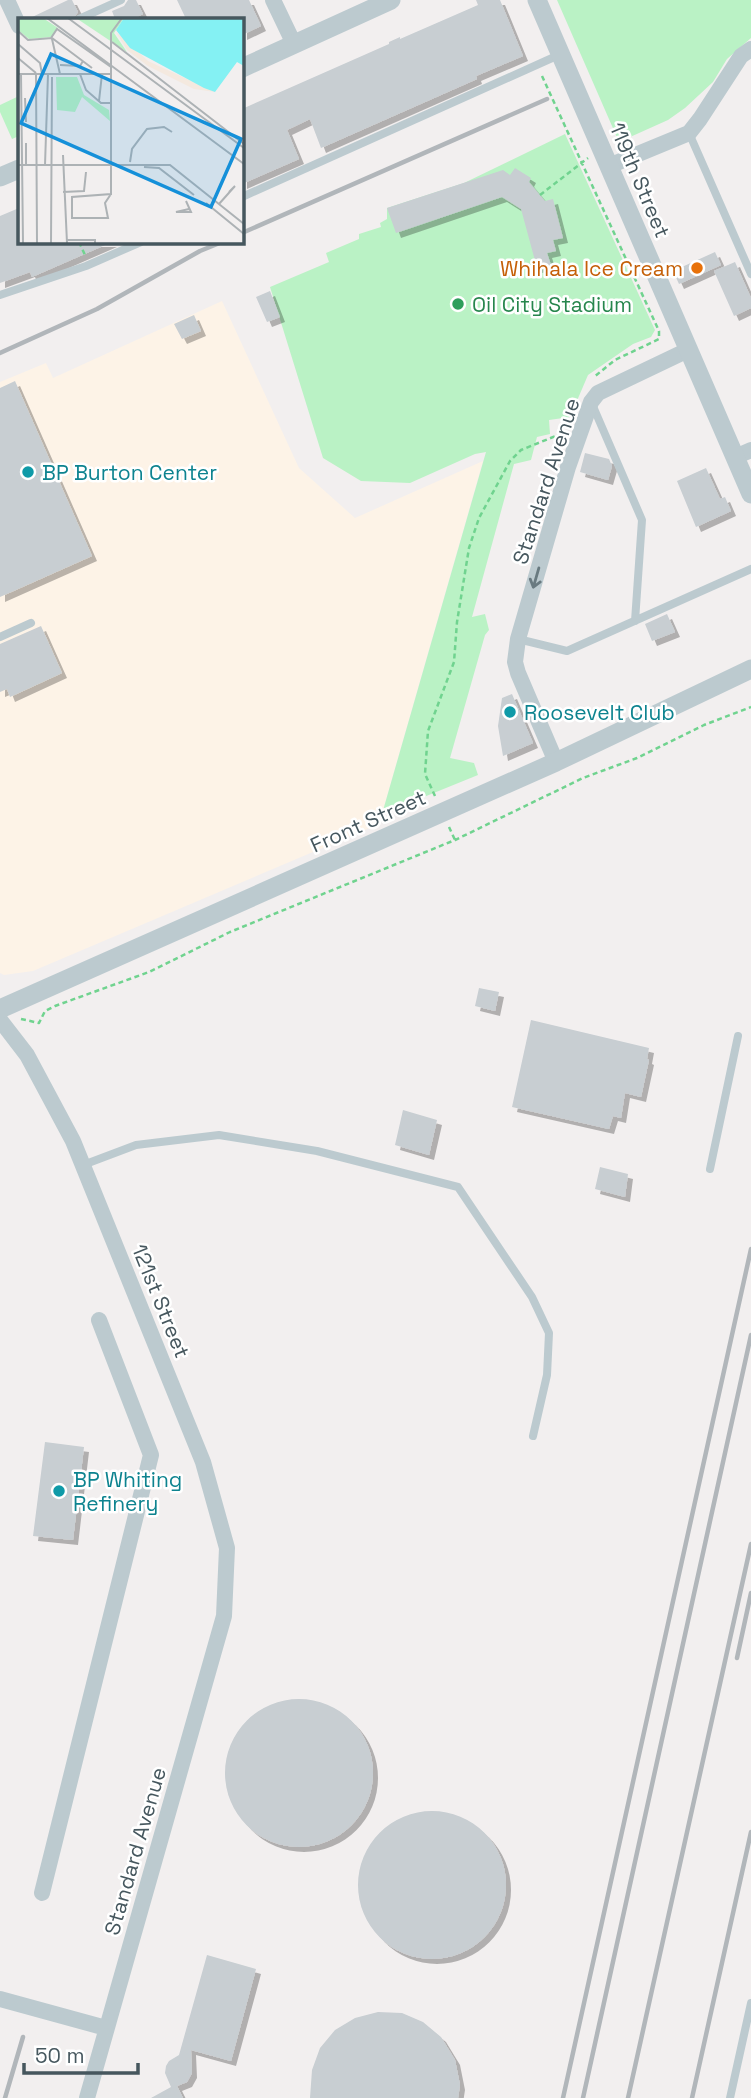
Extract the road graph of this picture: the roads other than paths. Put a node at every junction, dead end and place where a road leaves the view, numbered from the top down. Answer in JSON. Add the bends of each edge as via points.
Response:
{"nodes":[{"id":1,"x":121,"y":0,"type":"edge"},
{"id":2,"x":273,"y":0,"type":"edge"},
{"id":3,"x":391,"y":0,"type":"edge"},
{"id":4,"x":537,"y":0,"type":"edge"},
{"id":5,"x":7,"y":2,"type":"edge"},
{"id":6,"x":81,"y":18,"type":"edge"},
{"id":7,"x":18,"y":24,"type":"edge"},
{"id":8,"x":294,"y":44,"type":"junction"},
{"id":9,"x":751,"y":49,"type":"edge"},
{"id":10,"x":561,"y":54,"type":"junction"},
{"id":11,"x":243,"y":68,"type":"edge"},
{"id":12,"x":689,"y":133,"type":"junction"},
{"id":13,"x":609,"y":166,"type":"junction"},
{"id":14,"x":18,"y":169,"type":"edge"},
{"id":15,"x":0,"y":177,"type":"edge"},
{"id":16,"x":243,"y":197,"type":"edge"},
{"id":17,"x":139,"y":243,"type":"edge"},
{"id":18,"x":751,"y":274,"type":"edge"},
{"id":19,"x":0,"y":295,"type":"edge"},
{"id":20,"x":688,"y":350,"type":"junction"},
{"id":21,"x":591,"y":402,"type":"junction"},
{"id":22,"x":743,"y":453,"type":"edge"},
{"id":23,"x":751,"y":494,"type":"edge"},
{"id":24,"x":751,"y":569,"type":"edge"},
{"id":25,"x":635,"y":621,"type":"junction"},
{"id":26,"x":31,"y":623,"type":"dead end"},
{"id":27,"x":0,"y":637,"type":"edge"},
{"id":28,"x":518,"y":639,"type":"junction"},
{"id":29,"x":751,"y":669,"type":"edge"},
{"id":30,"x":556,"y":762,"type":"junction"},
{"id":31,"x":0,"y":1009,"type":"edge"},
{"id":32,"x":0,"y":1020,"type":"edge"},
{"id":33,"x":738,"y":1036,"type":"dead end"},
{"id":34,"x":83,"y":1166,"type":"junction"},
{"id":35,"x":710,"y":1169,"type":"dead end"},
{"id":36,"x":99,"y":1320,"type":"dead end"},
{"id":37,"x":533,"y":1436,"type":"dead end"},
{"id":38,"x":224,"y":1616,"type":"joint"},
{"id":39,"x":42,"y":1893,"type":"dead end"},
{"id":40,"x":0,"y":1998,"type":"edge"},
{"id":41,"x":751,"y":2003,"type":"edge"},
{"id":42,"x":106,"y":2028,"type":"junction"},
{"id":43,"x":87,"y":2098,"type":"edge"},
{"id":44,"x":730,"y":2098,"type":"edge"}],
"edges":[{"from":1,"to":6,"type":"lane"},
{"from":2,"to":8,"type":"street"},
{"from":3,"to":8,"type":"street"},
{"from":4,"to":10,"type":"street","name":"119th Street"},
{"from":5,"to":7,"type":"street"},
{"from":8,"to":11,"type":"street"},
{"from":9,"to":12,"type":"street","via":[[741,56]]},
{"from":10,"to":13,"type":"street","name":"119th Street"},
{"from":10,"to":16,"type":"lane"},
{"from":12,"to":13,"type":"street"},
{"from":12,"to":18,"type":"lane"},
{"from":13,"to":20,"type":"street","name":"119th Street"},
{"from":14,"to":15,"type":"street"},
{"from":17,"to":19,"type":"lane"},
{"from":20,"to":21,"type":"street","name":"Standard Avenue","via":[[608,386]]},
{"from":20,"to":22,"type":"street","name":"119th Street"},
{"from":21,"to":25,"type":"lane","via":[[642,520]]},
{"from":21,"to":28,"type":"street","name":"Standard Avenue","one_way":true},
{"from":22,"to":23,"type":"street","name":"119th Street"},
{"from":24,"to":25,"type":"lane"},
{"from":25,"to":28,"type":"lane","via":[[568,651]]},
{"from":26,"to":27,"type":"lane"},
{"from":28,"to":30,"type":"street","name":"Standard Avenue","via":[[518,673]]},
{"from":29,"to":30,"type":"street","name":"Front Street"},
{"from":30,"to":31,"type":"street","name":"Front Street"},
{"from":32,"to":34,"type":"street","name":"121st Street","via":[[27,1055]]},
{"from":33,"to":35,"type":"lane"},
{"from":34,"to":37,"type":"lane","via":[[135,1145],[219,1135],[317,1151],[458,1187],[532,1297],[549,1333],[547,1376]]},
{"from":34,"to":38,"type":"street","name":"121st Street","via":[[203,1462],[227,1548]]},
{"from":36,"to":39,"type":"street","via":[[151,1455]]},
{"from":38,"to":42,"type":"street","name":"Standard Avenue"},
{"from":40,"to":42,"type":"street"},
{"from":41,"to":44,"type":"lane"},
{"from":42,"to":43,"type":"street","name":"Standard Avenue"}]}
